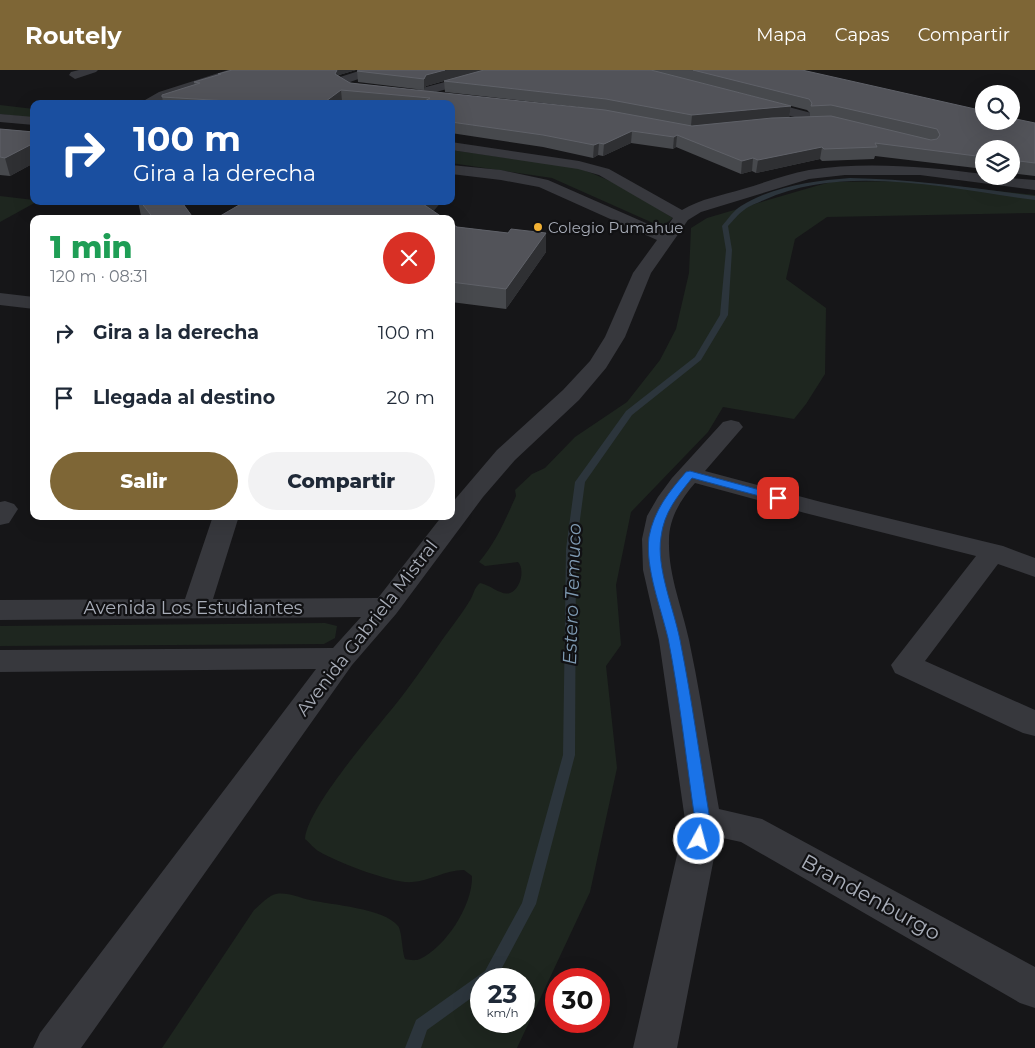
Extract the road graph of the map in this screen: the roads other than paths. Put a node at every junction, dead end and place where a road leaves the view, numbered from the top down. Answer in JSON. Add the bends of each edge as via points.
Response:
{"nodes":[{"id":1,"x":240,"y":70,"type":"edge"},
{"id":2,"x":374,"y":70,"type":"edge"},
{"id":3,"x":503,"y":70,"type":"edge"},
{"id":4,"x":418,"y":98,"type":"edge"},
{"id":5,"x":454,"y":98,"type":"edge"},
{"id":6,"x":152,"y":100,"type":"edge"},
{"id":7,"x":743,"y":100,"type":"edge"},
{"id":8,"x":0,"y":118,"type":"edge"},
{"id":9,"x":30,"y":121,"type":"edge"},
{"id":10,"x":829,"y":122,"type":"junction"},
{"id":11,"x":778,"y":124,"type":"edge"},
{"id":12,"x":844,"y":126,"type":"edge"},
{"id":13,"x":455,"y":147,"type":"edge"},
{"id":14,"x":455,"y":168,"type":"edge"},
{"id":15,"x":1035,"y":185,"type":"edge"},
{"id":16,"x":674,"y":227,"type":"junction"},
{"id":17,"x":4,"y":303,"type":"edge"},
{"id":18,"x":30,"y":303,"type":"edge"},
{"id":19,"x":731,"y":427,"type":"dead end"},
{"id":20,"x":690,"y":474,"type":"junction"},
{"id":21,"x":455,"y":517,"type":"edge"},
{"id":22,"x":225,"y":520,"type":"edge"},
{"id":23,"x":453,"y":520,"type":"edge"},
{"id":24,"x":993,"y":552,"type":"junction"},
{"id":25,"x":1035,"y":568,"type":"edge"},
{"id":26,"x":386,"y":607,"type":"junction"},
{"id":27,"x":196,"y":608,"type":"junction"},
{"id":28,"x":0,"y":610,"type":"edge"},
{"id":29,"x":341,"y":658,"type":"junction"},
{"id":30,"x":0,"y":661,"type":"edge"},
{"id":31,"x":1035,"y":724,"type":"edge"},
{"id":32,"x":703,"y":820,"type":"junction"},
{"id":33,"x":1035,"y":988,"type":"edge"},
{"id":34,"x":55,"y":1048,"type":"edge"},
{"id":35,"x":655,"y":1048,"type":"edge"}],
"edges":[{"from":1,"to":6,"type":"street"},
{"from":2,"to":4,"type":"street","via":[[344,80],[344,85]]},
{"from":3,"to":4,"type":"street"},
{"from":4,"to":5,"type":"street"},
{"from":7,"to":10,"type":"street"},
{"from":8,"to":9,"type":"street"},
{"from":10,"to":11,"type":"street"},
{"from":10,"to":12,"type":"street"},
{"from":13,"to":16,"type":"street","via":[[579,165],[604,172]]},
{"from":14,"to":16,"type":"street","via":[[543,183]]},
{"from":15,"to":16,"type":"street","via":[[920,171],[845,171],[808,176],[722,200],[695,209]]},
{"from":16,"to":21,"type":"street","name":"Avenida Gabriela Mistral","via":[[642,273],[615,337],[599,364],[571,395],[506,455]]},
{"from":17,"to":18,"type":"street"},
{"from":19,"to":20,"type":"street"},
{"from":20,"to":24,"type":"street"},
{"from":20,"to":32,"type":"street","via":[[660,516],[655,559],[674,640]]},
{"from":22,"to":27,"type":"street"},
{"from":23,"to":26,"type":"street","name":"Avenida Gabriela Mistral"},
{"from":24,"to":25,"type":"street"},
{"from":24,"to":31,"type":"street","via":[[906,665]]},
{"from":26,"to":27,"type":"street","name":"Avenida Los Estudiantes"},
{"from":26,"to":29,"type":"street","name":"Avenida Gabriela Mistral"},
{"from":27,"to":28,"type":"street","name":"Avenida Los Estudiantes"},
{"from":29,"to":30,"type":"street"},
{"from":29,"to":34,"type":"street","name":"Avenida Gabriela Mistral"},
{"from":32,"to":33,"type":"street","name":"Brandenburgo","via":[[749,829]]},
{"from":32,"to":35,"type":"street"}]}
